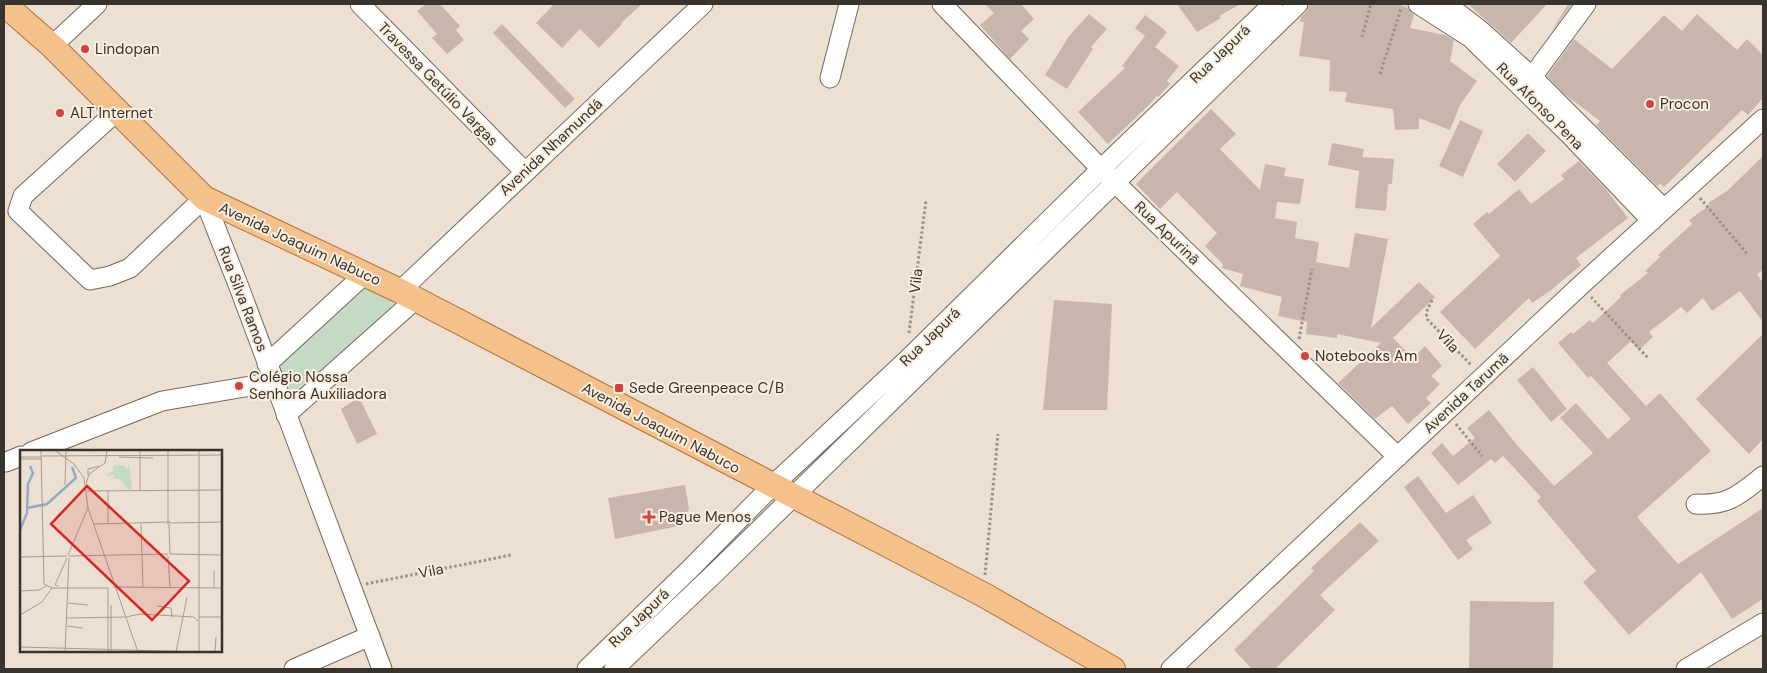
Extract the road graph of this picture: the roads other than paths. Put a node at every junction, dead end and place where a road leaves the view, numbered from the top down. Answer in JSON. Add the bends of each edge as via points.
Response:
{"nodes":[{"id":1,"x":97,"y":4,"type":"edge"},
{"id":2,"x":360,"y":4,"type":"edge"},
{"id":3,"x":687,"y":4,"type":"edge"},
{"id":4,"x":703,"y":4,"type":"edge"},
{"id":5,"x":849,"y":4,"type":"edge"},
{"id":6,"x":942,"y":4,"type":"edge"},
{"id":7,"x":1273,"y":4,"type":"edge"},
{"id":8,"x":1298,"y":4,"type":"edge"},
{"id":9,"x":1418,"y":4,"type":"edge"},
{"id":10,"x":1446,"y":4,"type":"edge"},
{"id":11,"x":1586,"y":4,"type":"edge"},
{"id":12,"x":10,"y":10,"type":"edge"},
{"id":13,"x":1476,"y":34,"type":"junction"},
{"id":14,"x":52,"y":46,"type":"junction"},
{"id":15,"x":1532,"y":77,"type":"junction"},
{"id":16,"x":830,"y":78,"type":"dead end"},
{"id":17,"x":117,"y":112,"type":"junction"},
{"id":18,"x":1763,"y":119,"type":"edge"},
{"id":19,"x":520,"y":168,"type":"junction"},
{"id":20,"x":1101,"y":169,"type":"junction"},
{"id":21,"x":1115,"y":182,"type":"junction"},
{"id":22,"x":204,"y":198,"type":"junction"},
{"id":23,"x":1658,"y":215,"type":"junction"},
{"id":24,"x":366,"y":273,"type":"junction"},
{"id":25,"x":401,"y":292,"type":"junction"},
{"id":26,"x":267,"y":364,"type":"junction"},
{"id":27,"x":274,"y":382,"type":"junction"},
{"id":28,"x":286,"y":415,"type":"junction"},
{"id":29,"x":36,"y":450,"type":"edge"},
{"id":30,"x":1398,"y":457,"type":"junction"},
{"id":31,"x":1763,"y":476,"type":"edge"},
{"id":32,"x":772,"y":486,"type":"junction"},
{"id":33,"x":793,"y":497,"type":"junction"},
{"id":34,"x":1696,"y":504,"type":"dead end"},
{"id":35,"x":1763,"y":623,"type":"edge"},
{"id":36,"x":370,"y":636,"type":"junction"},
{"id":37,"x":294,"y":669,"type":"edge"},
{"id":38,"x":382,"y":669,"type":"edge"},
{"id":39,"x":587,"y":669,"type":"edge"},
{"id":40,"x":614,"y":669,"type":"edge"},
{"id":41,"x":1111,"y":669,"type":"edge"},
{"id":42,"x":1171,"y":669,"type":"edge"},
{"id":43,"x":1686,"y":669,"type":"edge"}],
"edges":[{"from":1,"to":14,"type":"street"},
{"from":2,"to":19,"type":"street","name":"Travessa Getúlio Vargas"},
{"from":3,"to":19,"type":"street","name":"Avenida Nhamundá"},
{"from":4,"to":19,"type":"street","name":"Avenida Nhamundá"},
{"from":5,"to":16,"type":"street"},
{"from":6,"to":20,"type":"street","name":"Rua Apurinã"},
{"from":7,"to":20,"type":"street","name":"Rua Japurá"},
{"from":8,"to":21,"type":"street","name":"Rua Japurá"},
{"from":9,"to":13,"type":"street","name":"Rua Afonso Pena"},
{"from":10,"to":13,"type":"street","name":"Rua Afonso Pena"},
{"from":11,"to":15,"type":"street"},
{"from":12,"to":14,"type":"main road","name":"Rua Silva Ramos"},
{"from":13,"to":15,"type":"street","name":"Rua Afonso Pena"},
{"from":13,"to":23,"type":"street","name":"Rua Afonso Pena","via":[[1568,133]]},
{"from":14,"to":17,"type":"main road","name":"Rua Silva Ramos"},
{"from":15,"to":23,"type":"street","name":"Rua Afonso Pena"},
{"from":17,"to":22,"type":"main road","name":"Rua Silva Ramos"},
{"from":17,"to":22,"type":"street","via":[[23,196],[18,211],[28,221],[90,280],[130,268]]},
{"from":18,"to":23,"type":"street","name":"Avenida Tarumã"},
{"from":19,"to":25,"type":"street","name":"Avenida Nhamundá"},
{"from":20,"to":21,"type":"street","name":"Rua Apurinã"},
{"from":20,"to":32,"type":"street","name":"Rua Japurá","via":[[906,361]]},
{"from":21,"to":30,"type":"street","name":"Rua Apurinã"},
{"from":21,"to":33,"type":"street","name":"Rua Japurá"},
{"from":22,"to":24,"type":"main road","name":"Avenida Joaquim Nabuco"},
{"from":22,"to":26,"type":"street","name":"Rua Silva Ramos"},
{"from":23,"to":30,"type":"street","name":"Avenida Tarumã"},
{"from":24,"to":25,"type":"main road","name":"Avenida Joaquim Nabuco"},
{"from":24,"to":26,"type":"street"},
{"from":25,"to":28,"type":"street","name":"Avenida Nhamundá"},
{"from":25,"to":32,"type":"main road","name":"Avenida Joaquim Nabuco"},
{"from":26,"to":27,"type":"street","name":"Rua Silva Ramos"},
{"from":27,"to":28,"type":"street","name":"Rua Silva Ramos"},
{"from":27,"to":29,"type":"street","via":[[162,400]]},
{"from":28,"to":36,"type":"street","name":"Rua Silva Ramos"},
{"from":30,"to":42,"type":"street","name":"Avenida Tarumã"},
{"from":31,"to":34,"type":"street","via":[[1730,500],[1713,505]]},
{"from":32,"to":33,"type":"main road","name":"Avenida Joaquim Nabuco"},
{"from":32,"to":39,"type":"street","name":"Rua Japurá"},
{"from":33,"to":40,"type":"street","name":"Rua Japurá"},
{"from":33,"to":41,"type":"main road","name":"Avenida Joaquim Nabuco","via":[[984,596]]},
{"from":35,"to":43,"type":"street"},
{"from":36,"to":37,"type":"street"},
{"from":36,"to":38,"type":"street","name":"Rua Silva Ramos"}]}
